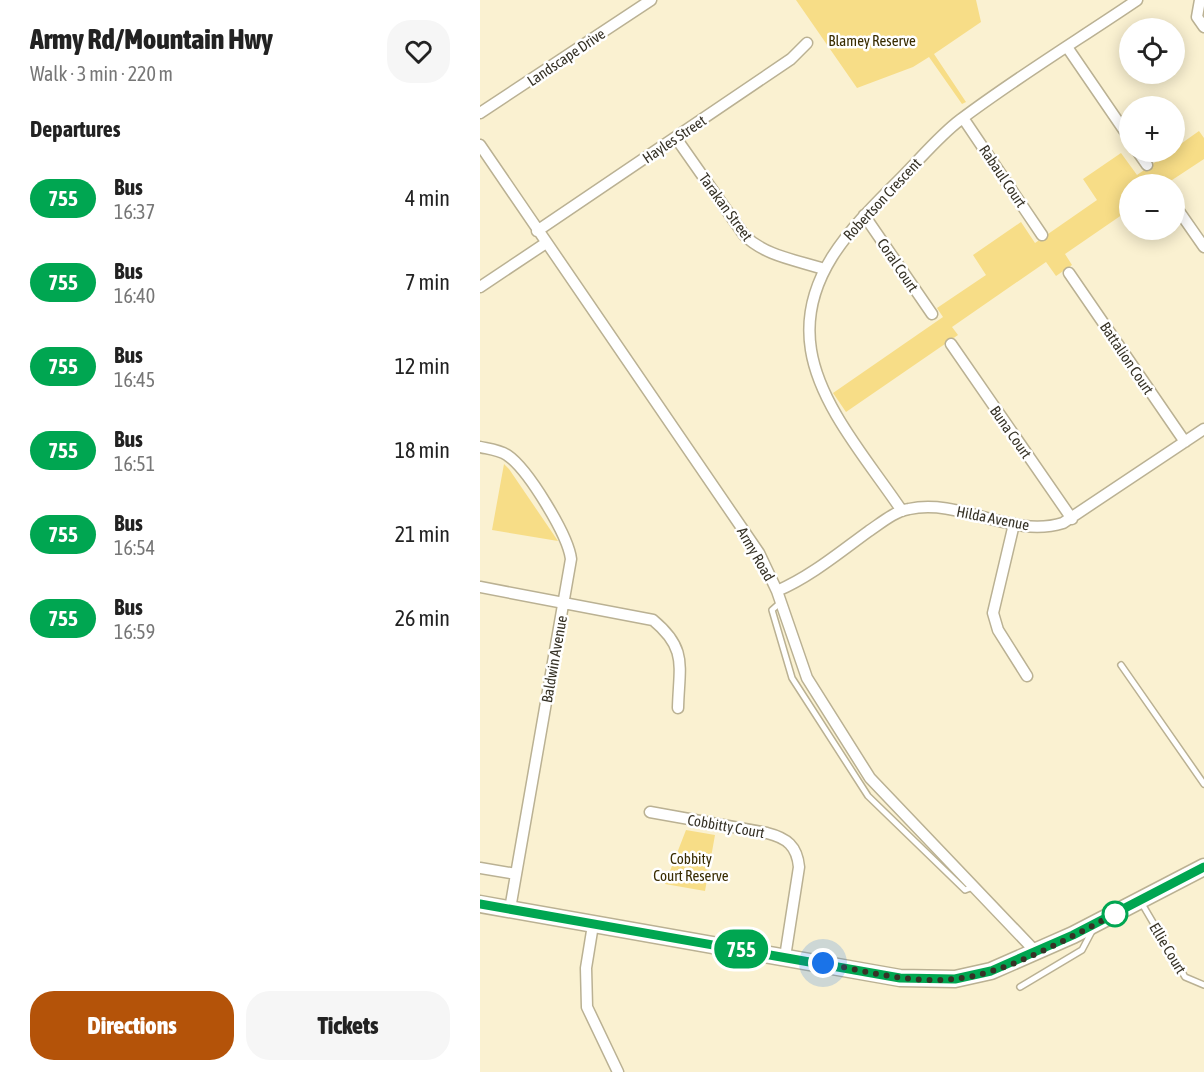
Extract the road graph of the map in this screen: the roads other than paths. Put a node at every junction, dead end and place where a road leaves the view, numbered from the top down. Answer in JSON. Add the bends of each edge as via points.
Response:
{"nodes":[{"id":1,"x":651,"y":0,"type":"edge"},
{"id":2,"x":1137,"y":0,"type":"edge"},
{"id":3,"x":1200,"y":0,"type":"edge"},
{"id":4,"x":1204,"y":27,"type":"edge"},
{"id":5,"x":807,"y":43,"type":"dead end"},
{"id":6,"x":1067,"y":47,"type":"junction"},
{"id":7,"x":480,"y":113,"type":"edge"},
{"id":8,"x":963,"y":118,"type":"junction"},
{"id":9,"x":1119,"y":123,"type":"edge"},
{"id":10,"x":676,"y":138,"type":"junction"},
{"id":11,"x":480,"y":145,"type":"edge"},
{"id":12,"x":1145,"y":162,"type":"edge"},
{"id":13,"x":1147,"y":165,"type":"dead end"},
{"id":14,"x":864,"y":215,"type":"junction"},
{"id":15,"x":1185,"y":220,"type":"edge"},
{"id":16,"x":537,"y":231,"type":"junction"},
{"id":17,"x":1042,"y":235,"type":"dead end"},
{"id":18,"x":546,"y":243,"type":"junction"},
{"id":19,"x":1204,"y":247,"type":"edge"},
{"id":20,"x":824,"y":269,"type":"junction"},
{"id":21,"x":1069,"y":273,"type":"dead end"},
{"id":22,"x":480,"y":288,"type":"edge"},
{"id":23,"x":932,"y":314,"type":"dead end"},
{"id":24,"x":951,"y":344,"type":"dead end"},
{"id":25,"x":1204,"y":429,"type":"edge"},
{"id":26,"x":1185,"y":442,"type":"junction"},
{"id":27,"x":480,"y":447,"type":"edge"},
{"id":28,"x":902,"y":511,"type":"junction"},
{"id":29,"x":1072,"y":519,"type":"junction"},
{"id":30,"x":1014,"y":524,"type":"junction"},
{"id":31,"x":480,"y":587,"type":"edge"},
{"id":32,"x":779,"y":597,"type":"junction"},
{"id":33,"x":564,"y":602,"type":"junction"},
{"id":34,"x":1121,"y":665,"type":"dead end"},
{"id":35,"x":1027,"y":676,"type":"dead end"},
{"id":36,"x":678,"y":708,"type":"dead end"},
{"id":37,"x":1204,"y":784,"type":"edge"},
{"id":38,"x":650,"y":813,"type":"dead end"},
{"id":39,"x":1204,"y":867,"type":"edge"},
{"id":40,"x":480,"y":868,"type":"edge"},
{"id":41,"x":516,"y":874,"type":"junction"},
{"id":42,"x":1140,"y":901,"type":"junction"},
{"id":43,"x":480,"y":904,"type":"edge"},
{"id":44,"x":510,"y":909,"type":"junction"},
{"id":45,"x":1095,"y":924,"type":"junction"},
{"id":46,"x":593,"y":925,"type":"junction"},
{"id":47,"x":1036,"y":952,"type":"junction"},
{"id":48,"x":785,"y":957,"type":"junction"},
{"id":49,"x":1204,"y":985,"type":"edge"},
{"id":50,"x":1020,"y":987,"type":"dead end"},
{"id":51,"x":618,"y":1072,"type":"edge"}],
"edges":[{"from":1,"to":7,"type":"street","name":"Landscape Drive"},
{"from":2,"to":6,"type":"street","name":"Robertson Crescent"},
{"from":3,"to":4,"type":"street","via":[[1197,17]]},
{"from":5,"to":10,"type":"street","name":"Hayles Street","via":[[791,59]]},
{"from":6,"to":8,"type":"street","name":"Robertson Crescent"},
{"from":6,"to":9,"type":"street"},
{"from":8,"to":14,"type":"street","name":"Robertson Crescent"},
{"from":8,"to":17,"type":"street","name":"Rabaul Court"},
{"from":10,"to":16,"type":"street","name":"Hayles Street"},
{"from":10,"to":20,"type":"street","name":"Tarakan Street","via":[[754,246]]},
{"from":11,"to":16,"type":"street","name":"Army Road"},
{"from":12,"to":13,"type":"street"},
{"from":14,"to":20,"type":"street","name":"Robertson Crescent"},
{"from":14,"to":23,"type":"street","name":"Coral Court"},
{"from":15,"to":19,"type":"street"},
{"from":16,"to":18,"type":"street","name":"Army Road"},
{"from":18,"to":22,"type":"street"},
{"from":18,"to":32,"type":"street","name":"Army Road","via":[[759,553]]},
{"from":20,"to":28,"type":"street","name":"Robertson Crescent","via":[[811,312],[815,368],[830,404]]},
{"from":21,"to":26,"type":"street","name":"Battalion Court"},
{"from":24,"to":29,"type":"street","name":"Buna Court"},
{"from":25,"to":26,"type":"street","name":"Hilda Avenue"},
{"from":26,"to":29,"type":"street","name":"Hilda Avenue"},
{"from":27,"to":33,"type":"street","name":"Baldwin Avenue","via":[[507,456],[520,469],[564,532],[571,559]]},
{"from":28,"to":30,"type":"street","name":"Hilda Avenue","via":[[933,507]]},
{"from":28,"to":32,"type":"street","name":"Hilda Avenue"},
{"from":29,"to":30,"type":"street","name":"Hilda Avenue","via":[[1048,527]]},
{"from":30,"to":35,"type":"street","via":[[993,612],[998,630]]},
{"from":31,"to":33,"type":"street"},
{"from":32,"to":47,"type":"street","name":"Army Road","via":[[807,678],[870,778]]},
{"from":33,"to":36,"type":"street","via":[[653,620],[666,631],[680,654]]},
{"from":33,"to":41,"type":"street","name":"Baldwin Avenue"},
{"from":34,"to":37,"type":"lane"},
{"from":38,"to":48,"type":"street","name":"Cobbitty Court","via":[[767,832],[792,844],[799,867]]},
{"from":39,"to":42,"type":"main road"},
{"from":40,"to":41,"type":"street"},
{"from":41,"to":44,"type":"street","name":"Baldwin Avenue"},
{"from":42,"to":45,"type":"main road"},
{"from":42,"to":49,"type":"lane","name":"Ellie Court","via":[[1185,977]]},
{"from":43,"to":44,"type":"main road"},
{"from":44,"to":46,"type":"main road"},
{"from":45,"to":47,"type":"main road"},
{"from":45,"to":50,"type":"lane","via":[[1082,950]]},
{"from":46,"to":48,"type":"main road"},
{"from":46,"to":51,"type":"street","via":[[586,968],[587,1007]]},
{"from":47,"to":48,"type":"main road","via":[[991,971],[955,979],[900,978]]}]}
